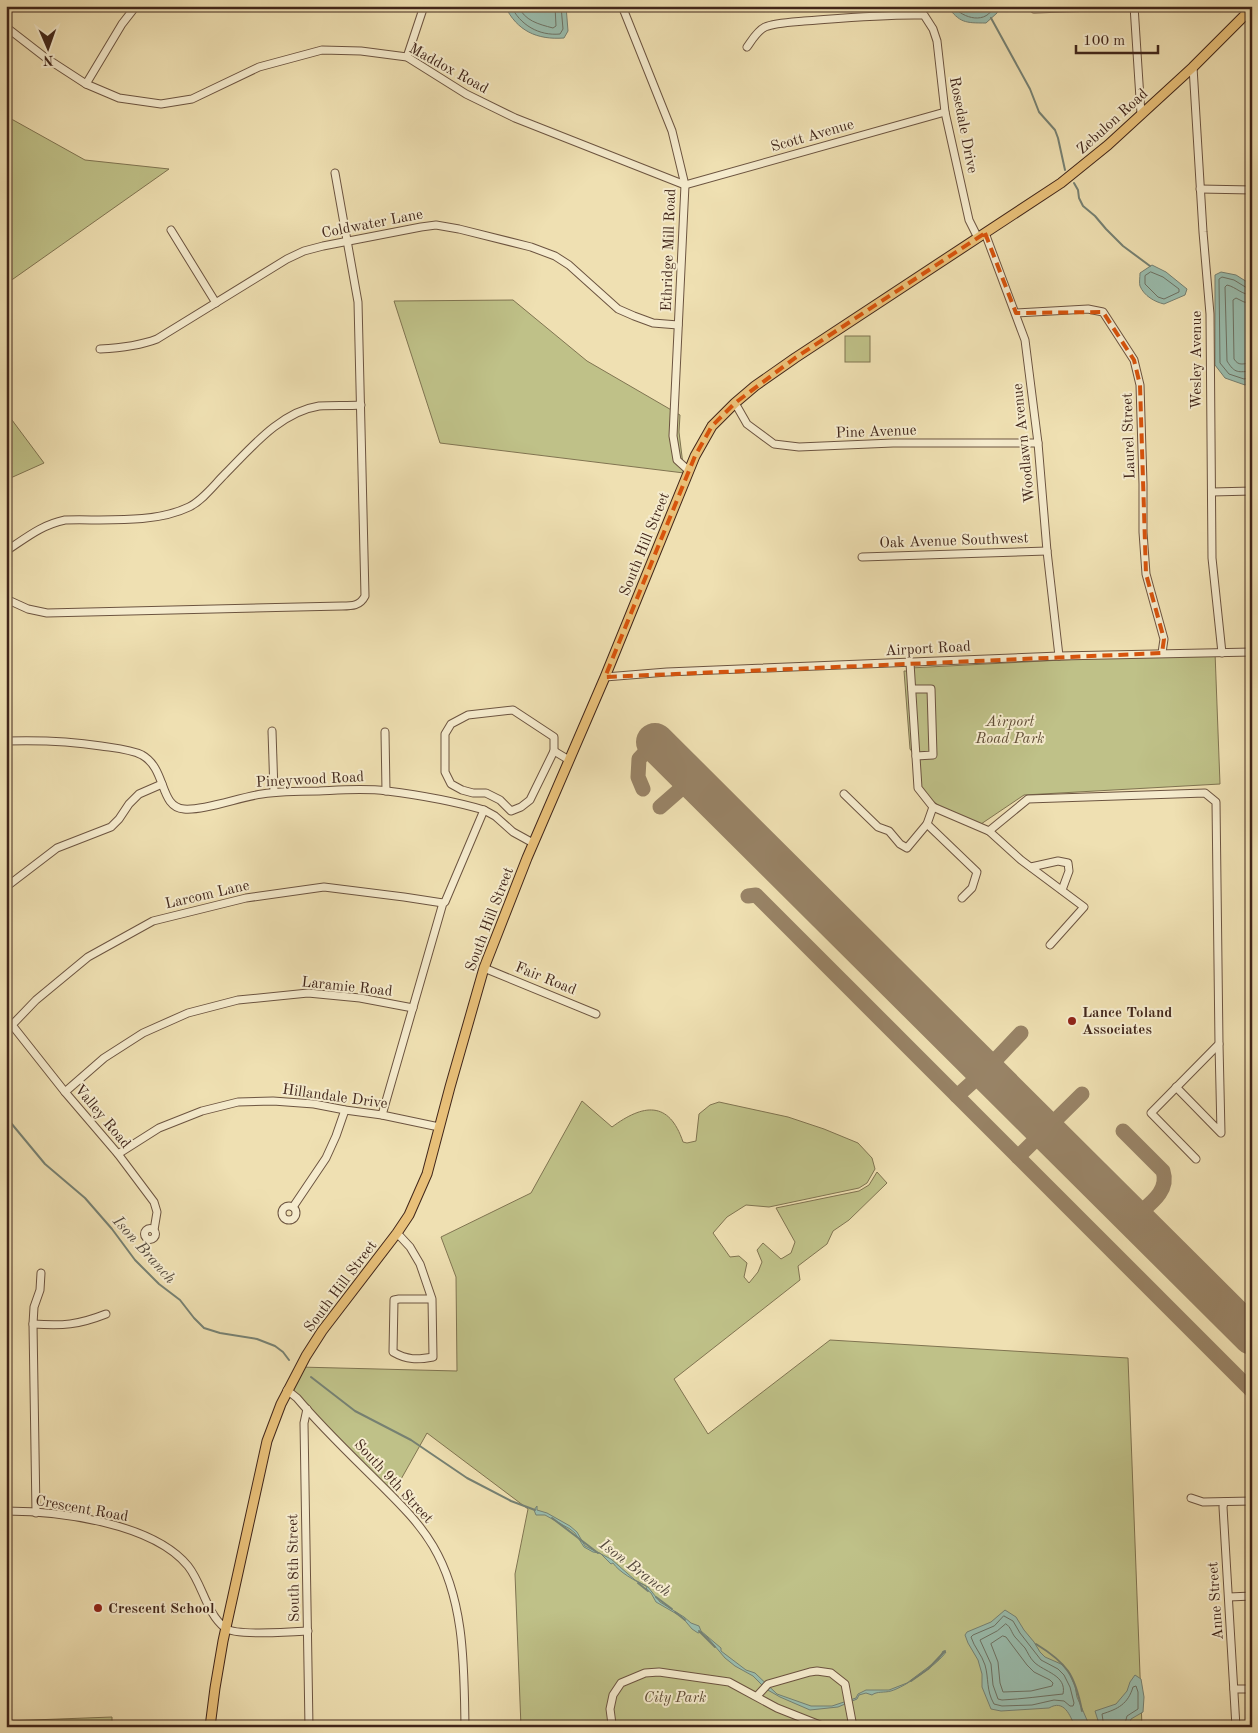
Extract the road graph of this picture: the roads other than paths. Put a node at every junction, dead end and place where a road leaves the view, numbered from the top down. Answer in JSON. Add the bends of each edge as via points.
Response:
{"nodes":[{"id":1,"x":136,"y":6,"type":"edge"},
{"id":2,"x":424,"y":6,"type":"edge"},
{"id":3,"x":622,"y":6,"type":"edge"},
{"id":4,"x":1126,"y":6,"type":"edge"},
{"id":5,"x":1134,"y":6,"type":"edge"},
{"id":6,"x":1252,"y":8,"type":"edge"},
{"id":7,"x":1034,"y":9,"type":"dead end"},
{"id":8,"x":6,"y":27,"type":"edge"},
{"id":9,"x":747,"y":47,"type":"dead end"},
{"id":10,"x":406,"y":57,"type":"junction"},
{"id":11,"x":1193,"y":67,"type":"junction"},
{"id":12,"x":86,"y":84,"type":"junction"},
{"id":13,"x":945,"y":112,"type":"junction"},
{"id":14,"x":1141,"y":114,"type":"junction"},
{"id":15,"x":335,"y":173,"type":"dead end"},
{"id":16,"x":686,"y":185,"type":"junction"},
{"id":17,"x":1200,"y":189,"type":"junction"},
{"id":18,"x":1252,"y":190,"type":"edge"},
{"id":19,"x":171,"y":230,"type":"dead end"},
{"id":20,"x":981,"y":236,"type":"junction"},
{"id":21,"x":348,"y":240,"type":"junction"},
{"id":22,"x":216,"y":303,"type":"junction"},
{"id":23,"x":1016,"y":313,"type":"junction"},
{"id":24,"x":678,"y":325,"type":"junction"},
{"id":25,"x":100,"y":349,"type":"dead end"},
{"id":26,"x":735,"y":403,"type":"junction"},
{"id":27,"x":361,"y":405,"type":"junction"},
{"id":28,"x":1038,"y":443,"type":"junction"},
{"id":29,"x":688,"y":470,"type":"junction"},
{"id":30,"x":1252,"y":491,"type":"edge"},
{"id":31,"x":1212,"y":492,"type":"junction"},
{"id":32,"x":1047,"y":551,"type":"junction"},
{"id":33,"x":6,"y":552,"type":"edge"},
{"id":34,"x":862,"y":557,"type":"dead end"},
{"id":35,"x":6,"y":600,"type":"edge"},
{"id":36,"x":1252,"y":652,"type":"edge"},
{"id":37,"x":1162,"y":653,"type":"junction"},
{"id":38,"x":1222,"y":653,"type":"junction"},
{"id":39,"x":1059,"y":656,"type":"junction"},
{"id":40,"x":910,"y":663,"type":"junction"},
{"id":41,"x":605,"y":676,"type":"junction"},
{"id":42,"x":912,"y":689,"type":"junction"},
{"id":43,"x":272,"y":731,"type":"dead end"},
{"id":44,"x":385,"y":732,"type":"dead end"},
{"id":45,"x":6,"y":741,"type":"edge"},
{"id":46,"x":554,"y":751,"type":"junction"},
{"id":47,"x":916,"y":756,"type":"junction"},
{"id":48,"x":569,"y":760,"type":"junction"},
{"id":49,"x":162,"y":784,"type":"junction"},
{"id":50,"x":386,"y":791,"type":"junction"},
{"id":51,"x":274,"y":792,"type":"junction"},
{"id":52,"x":844,"y":794,"type":"dead end"},
{"id":53,"x":933,"y":807,"type":"junction"},
{"id":54,"x":484,"y":810,"type":"junction"},
{"id":55,"x":928,"y":824,"type":"junction"},
{"id":56,"x":989,"y":831,"type":"junction"},
{"id":57,"x":533,"y":843,"type":"junction"},
{"id":58,"x":1031,"y":867,"type":"junction"},
{"id":59,"x":6,"y":887,"type":"edge"},
{"id":60,"x":1062,"y":890,"type":"junction"},
{"id":61,"x":962,"y":898,"type":"dead end"},
{"id":62,"x":443,"y":904,"type":"junction"},
{"id":63,"x":1050,"y":945,"type":"dead end"},
{"id":64,"x":484,"y":968,"type":"junction"},
{"id":65,"x":413,"y":1008,"type":"junction"},
{"id":66,"x":596,"y":1014,"type":"dead end"},
{"id":67,"x":12,"y":1025,"type":"joint"},
{"id":68,"x":1219,"y":1044,"type":"junction"},
{"id":69,"x":1176,"y":1087,"type":"junction"},
{"id":70,"x":65,"y":1092,"type":"junction"},
{"id":71,"x":345,"y":1110,"type":"junction"},
{"id":72,"x":382,"y":1115,"type":"junction"},
{"id":73,"x":439,"y":1127,"type":"junction"},
{"id":74,"x":118,"y":1154,"type":"junction"},
{"id":75,"x":1196,"y":1159,"type":"dead end"},
{"id":76,"x":293,"y":1207,"type":"dead end"},
{"id":77,"x":154,"y":1230,"type":"dead end"},
{"id":78,"x":397,"y":1233,"type":"junction"},
{"id":79,"x":41,"y":1274,"type":"dead end"},
{"id":80,"x":432,"y":1299,"type":"junction"},
{"id":81,"x":106,"y":1314,"type":"dead end"},
{"id":82,"x":33,"y":1324,"type":"junction"},
{"id":83,"x":287,"y":1390,"type":"junction"},
{"id":84,"x":307,"y":1409,"type":"junction"},
{"id":85,"x":1191,"y":1498,"type":"dead end"},
{"id":86,"x":1252,"y":1501,"type":"edge"},
{"id":87,"x":1224,"y":1502,"type":"junction"},
{"id":88,"x":6,"y":1511,"type":"edge"},
{"id":89,"x":36,"y":1513,"type":"junction"},
{"id":90,"x":1252,"y":1596,"type":"edge"},
{"id":91,"x":1229,"y":1597,"type":"junction"},
{"id":92,"x":226,"y":1629,"type":"junction"},
{"id":93,"x":308,"y":1631,"type":"junction"},
{"id":94,"x":1234,"y":1689,"type":"junction"},
{"id":95,"x":1252,"y":1689,"type":"edge"},
{"id":96,"x":760,"y":1693,"type":"junction"},
{"id":97,"x":210,"y":1727,"type":"edge"},
{"id":98,"x":309,"y":1727,"type":"edge"},
{"id":99,"x":466,"y":1727,"type":"edge"},
{"id":100,"x":614,"y":1727,"type":"edge"},
{"id":101,"x":825,"y":1727,"type":"edge"},
{"id":102,"x":853,"y":1727,"type":"edge"},
{"id":103,"x":1236,"y":1727,"type":"edge"}],
"edges":[{"from":1,"to":12,"type":"street"},
{"from":2,"to":10,"type":"street"},
{"from":3,"to":16,"type":"street","name":"Ethridge Mill Road","via":[[672,131]]},
{"from":4,"to":7,"type":"street"},
{"from":5,"to":14,"type":"street"},
{"from":6,"to":11,"type":"main road","name":"Zebulon Road"},
{"from":8,"to":12,"type":"street","name":"Maddox Road"},
{"from":9,"to":13,"type":"street","name":"Rosedale Drive","via":[[765,27],[924,15],[938,41]]},
{"from":10,"to":12,"type":"street","name":"Maddox Road","via":[[322,50],[259,67],[192,99],[161,104],[119,98]]},
{"from":10,"to":16,"type":"street","name":"Maddox Road","via":[[466,94],[515,118]]},
{"from":11,"to":14,"type":"main road","name":"Zebulon Road"},
{"from":11,"to":17,"type":"street","name":"Wesley Avenue"},
{"from":13,"to":16,"type":"street","name":"Scott Avenue"},
{"from":13,"to":20,"type":"street","name":"Rosedale Drive","via":[[969,220]]},
{"from":14,"to":20,"type":"main road","name":"Zebulon Road","via":[[1061,183]]},
{"from":15,"to":21,"type":"street"},
{"from":16,"to":24,"type":"street","name":"Ethridge Mill Road"},
{"from":17,"to":18,"type":"street"},
{"from":17,"to":31,"type":"street","name":"Wesley Avenue","via":[[1210,314]]},
{"from":19,"to":22,"type":"street"},
{"from":20,"to":23,"type":"street","name":"Woodlawn Avenue"},
{"from":20,"to":26,"type":"main road","name":"South Hill Street","via":[[795,358]]},
{"from":21,"to":22,"type":"street","name":"Coldwater Lane","via":[[304,251],[287,259]]},
{"from":21,"to":24,"type":"street","name":"Coldwater Lane","via":[[436,225],[531,247],[570,265],[618,309],[653,322]]},
{"from":21,"to":27,"type":"street","via":[[358,302]]},
{"from":22,"to":25,"type":"street","name":"Coldwater Lane","via":[[146,344]]},
{"from":23,"to":28,"type":"street","name":"Woodlawn Avenue","via":[[1025,340]]},
{"from":23,"to":37,"type":"street","name":"Laurel Street","via":[[1088,309],[1103,312],[1134,360],[1140,385],[1146,574],[1164,639]]},
{"from":24,"to":29,"type":"street","name":"Ethridge Mill Road","via":[[673,436],[677,460]]},
{"from":26,"to":28,"type":"street","name":"Pine Avenue","via":[[747,424],[774,444],[799,447]]},
{"from":26,"to":29,"type":"main road","name":"South Hill Street","via":[[712,426]]},
{"from":27,"to":33,"type":"street","via":[[318,406],[279,423],[191,506],[162,516],[52,523]]},
{"from":27,"to":35,"type":"street","via":[[365,596],[362,602],[354,606],[47,613]]},
{"from":28,"to":32,"type":"street","name":"Woodlawn Avenue"},
{"from":29,"to":41,"type":"main road","name":"South Hill Street"},
{"from":30,"to":31,"type":"street"},
{"from":31,"to":38,"type":"street","name":"Wesley Avenue","via":[[1212,558]]},
{"from":32,"to":34,"type":"street","name":"Oak Avenue Southwest"},
{"from":32,"to":39,"type":"street","name":"Woodlawn Avenue"},
{"from":36,"to":38,"type":"street","name":"Airport Road"},
{"from":37,"to":38,"type":"street","name":"Airport Road"},
{"from":37,"to":39,"type":"street","name":"Airport Road"},
{"from":39,"to":40,"type":"street","name":"Airport Road"},
{"from":40,"to":41,"type":"street","name":"Airport Road"},
{"from":40,"to":42,"type":"street"},
{"from":41,"to":48,"type":"main road","name":"South Hill Street"},
{"from":42,"to":47,"type":"street"},
{"from":42,"to":47,"type":"street","via":[[931,689],[933,755]]},
{"from":43,"to":51,"type":"street"},
{"from":44,"to":50,"type":"street"},
{"from":45,"to":49,"type":"street","name":"Pineywood Road","via":[[53,740],[133,752],[152,763]]},
{"from":46,"to":46,"type":"street","via":[[554,737],[513,710],[468,715],[451,724],[445,734],[445,772],[451,784],[473,793],[486,793],[511,810],[530,800]]},
{"from":46,"to":48,"type":"street"},
{"from":47,"to":53,"type":"street","via":[[918,788]]},
{"from":48,"to":57,"type":"main road","name":"South Hill Street"},
{"from":49,"to":51,"type":"street","name":"Pineywood Road","via":[[171,804],[186,810]]},
{"from":49,"to":59,"type":"street","via":[[140,794],[111,827],[57,848]]},
{"from":50,"to":51,"type":"street","name":"Pineywood Road"},
{"from":50,"to":54,"type":"street","name":"Pineywood Road"},
{"from":52,"to":55,"type":"street","via":[[878,827],[889,830],[907,848]]},
{"from":53,"to":55,"type":"street"},
{"from":53,"to":56,"type":"street"},
{"from":54,"to":57,"type":"street","name":"Pineywood Road"},
{"from":54,"to":62,"type":"street"},
{"from":55,"to":61,"type":"street","via":[[977,872],[972,888]]},
{"from":56,"to":58,"type":"street"},
{"from":56,"to":68,"type":"street","via":[[1028,799],[1206,793],[1216,802]]},
{"from":57,"to":64,"type":"main road","name":"South Hill Street"},
{"from":58,"to":60,"type":"street"},
{"from":58,"to":60,"type":"street","via":[[1058,861],[1068,863],[1069,871]]},
{"from":60,"to":63,"type":"street","via":[[1084,907]]},
{"from":62,"to":65,"type":"street"},
{"from":62,"to":67,"type":"street","name":"Larcom Lane","via":[[324,887],[246,898],[153,921],[88,957],[36,1000]]},
{"from":64,"to":66,"type":"street","name":"Fair Road"},
{"from":64,"to":73,"type":"main road","name":"South Hill Street"},
{"from":65,"to":70,"type":"street","name":"Laramie Road","via":[[308,993],[238,1000],[188,1013],[143,1033],[104,1058]]},
{"from":65,"to":72,"type":"street"},
{"from":67,"to":70,"type":"street","name":"Valley Road"},
{"from":68,"to":69,"type":"street"},
{"from":68,"to":69,"type":"street","via":[[1221,1133]]},
{"from":69,"to":75,"type":"street","via":[[1150,1113]]},
{"from":70,"to":74,"type":"street","name":"Valley Road"},
{"from":71,"to":72,"type":"street","name":"Hillandale Drive"},
{"from":71,"to":74,"type":"street","name":"Hillandale Drive","via":[[314,1104],[238,1102],[202,1111],[159,1128]]},
{"from":71,"to":76,"type":"street","via":[[326,1158]]},
{"from":72,"to":73,"type":"street","name":"Hillandale Drive"},
{"from":73,"to":78,"type":"main road","name":"South Hill Street","via":[[427,1174]]},
{"from":74,"to":77,"type":"street","name":"Valley Road","via":[[154,1202],[158,1212]]},
{"from":78,"to":80,"type":"street","via":[[420,1264]]},
{"from":78,"to":83,"type":"main road","name":"South Hill Street","via":[[322,1331]]},
{"from":79,"to":82,"type":"street"},
{"from":80,"to":80,"type":"street","via":[[433,1357],[418,1360],[403,1358],[393,1352],[394,1300]]},
{"from":81,"to":82,"type":"street","via":[[84,1323],[59,1326]]},
{"from":82,"to":89,"type":"street"},
{"from":83,"to":84,"type":"street","name":"South 9th Street"},
{"from":83,"to":92,"type":"main road","name":"South Hill Street","via":[[267,1441]]},
{"from":84,"to":93,"type":"street","name":"South 8th Street","via":[[304,1424]]},
{"from":84,"to":99,"type":"street","name":"South 9th Street","via":[[420,1527],[443,1565],[461,1636]]},
{"from":85,"to":87,"type":"street","via":[[1203,1502]]},
{"from":86,"to":87,"type":"street"},
{"from":87,"to":91,"type":"street","name":"Anne Street"},
{"from":88,"to":89,"type":"street","name":"Crescent Road"},
{"from":89,"to":92,"type":"street","name":"Crescent Road","via":[[81,1518],[130,1529],[158,1542],[187,1565],[197,1579],[208,1607]]},
{"from":90,"to":91,"type":"street"},
{"from":91,"to":94,"type":"street","name":"Anne Street"},
{"from":92,"to":93,"type":"street","via":[[240,1632]]},
{"from":92,"to":97,"type":"main road","name":"South Hill Street"},
{"from":93,"to":98,"type":"street","name":"South 8th Street"},
{"from":94,"to":95,"type":"street"},
{"from":94,"to":103,"type":"street","name":"Anne Street"},
{"from":96,"to":100,"type":"street","via":[[729,1682],[645,1673],[620,1683],[613,1695],[610,1708]]},
{"from":96,"to":101,"type":"street","via":[[777,1708]]},
{"from":96,"to":102,"type":"street","via":[[768,1684],[810,1672],[831,1673],[846,1684]]}]}
